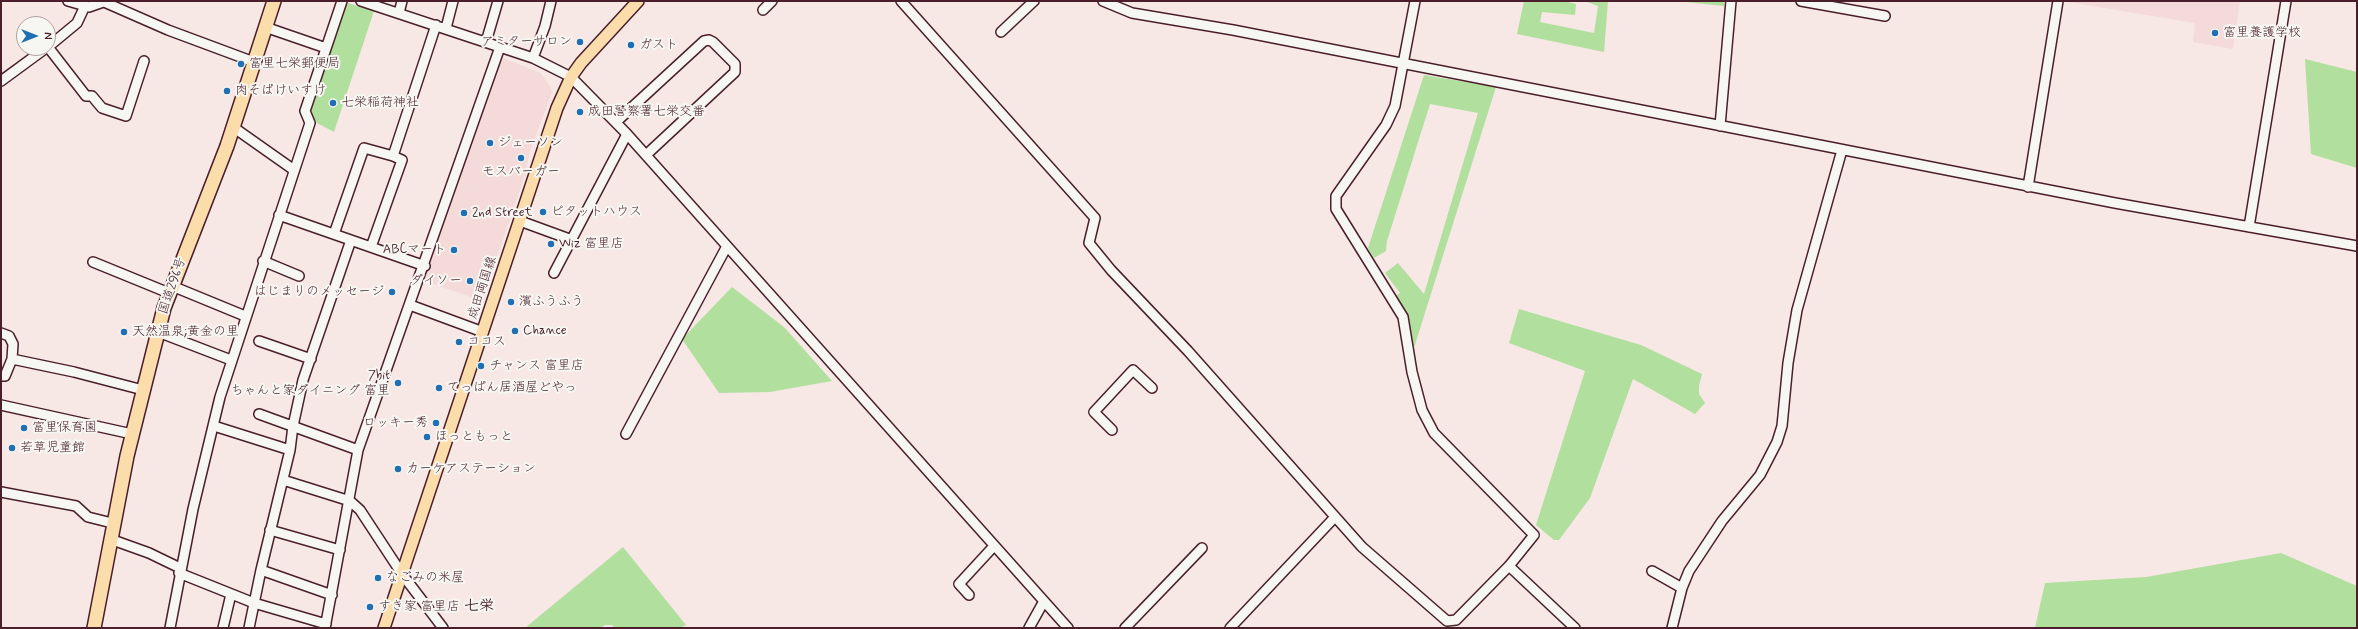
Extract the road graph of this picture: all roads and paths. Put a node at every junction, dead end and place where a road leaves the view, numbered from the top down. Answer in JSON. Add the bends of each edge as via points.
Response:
{"nodes":[{"id":1,"x":68,"y":1,"type":"edge"},
{"id":2,"x":105,"y":1,"type":"edge"},
{"id":3,"x":274,"y":1,"type":"edge"},
{"id":4,"x":342,"y":1,"type":"edge"},
{"id":5,"x":361,"y":1,"type":"edge"},
{"id":6,"x":402,"y":1,"type":"edge"},
{"id":7,"x":453,"y":1,"type":"edge"},
{"id":8,"x":498,"y":1,"type":"edge"},
{"id":9,"x":551,"y":1,"type":"edge"},
{"id":10,"x":638,"y":1,"type":"edge"},
{"id":11,"x":772,"y":1,"type":"edge"},
{"id":12,"x":901,"y":1,"type":"edge"},
{"id":13,"x":1034,"y":1,"type":"edge"},
{"id":14,"x":1103,"y":1,"type":"edge"},
{"id":15,"x":1415,"y":1,"type":"edge"},
{"id":16,"x":1731,"y":1,"type":"edge"},
{"id":17,"x":1801,"y":1,"type":"edge"},
{"id":18,"x":2058,"y":1,"type":"edge"},
{"id":19,"x":2286,"y":1,"type":"edge"},
{"id":20,"x":85,"y":6,"type":"junction"},
{"id":21,"x":763,"y":10,"type":"dead end"},
{"id":22,"x":398,"y":13,"type":"junction"},
{"id":23,"x":1885,"y":16,"type":"dead end"},
{"id":24,"x":436,"y":26,"type":"junction"},
{"id":25,"x":265,"y":27,"type":"junction"},
{"id":26,"x":446,"y":28,"type":"junction"},
{"id":27,"x":1001,"y":32,"type":"dead end"},
{"id":28,"x":56,"y":40,"type":"edge"},
{"id":29,"x":486,"y":42,"type":"junction"},
{"id":30,"x":500,"y":47,"type":"junction"},
{"id":31,"x":326,"y":48,"type":"junction"},
{"id":32,"x":35,"y":56,"type":"edge"},
{"id":33,"x":54,"y":56,"type":"edge"},
{"id":34,"x":533,"y":58,"type":"junction"},
{"id":35,"x":144,"y":61,"type":"dead end"},
{"id":36,"x":254,"y":62,"type":"junction"},
{"id":37,"x":1404,"y":64,"type":"junction"},
{"id":38,"x":571,"y":77,"type":"junction"},
{"id":39,"x":1,"y":81,"type":"edge"},
{"id":40,"x":616,"y":122,"type":"junction"},
{"id":41,"x":1720,"y":126,"type":"junction"},
{"id":42,"x":233,"y":127,"type":"junction"},
{"id":43,"x":627,"y":134,"type":"junction"},
{"id":44,"x":1842,"y":150,"type":"junction"},
{"id":45,"x":646,"y":155,"type":"junction"},
{"id":46,"x":393,"y":156,"type":"junction"},
{"id":47,"x":294,"y":170,"type":"junction"},
{"id":48,"x":2028,"y":187,"type":"junction"},
{"id":49,"x":279,"y":215,"type":"junction"},
{"id":50,"x":520,"y":221,"type":"junction"},
{"id":51,"x":2249,"y":227,"type":"junction"},
{"id":52,"x":334,"y":234,"type":"junction"},
{"id":53,"x":351,"y":240,"type":"junction"},
{"id":54,"x":572,"y":240,"type":"junction"},
{"id":55,"x":727,"y":246,"type":"junction"},
{"id":56,"x":2357,"y":246,"type":"edge"},
{"id":57,"x":371,"y":247,"type":"junction"},
{"id":58,"x":263,"y":261,"type":"junction"},
{"id":59,"x":93,"y":262,"type":"dead end"},
{"id":60,"x":425,"y":266,"type":"junction"},
{"id":61,"x":554,"y":273,"type":"dead end"},
{"id":62,"x":299,"y":276,"type":"dead end"},
{"id":63,"x":171,"y":289,"type":"junction"},
{"id":64,"x":410,"y":305,"type":"junction"},
{"id":65,"x":245,"y":316,"type":"junction"},
{"id":66,"x":158,"y":332,"type":"junction"},
{"id":67,"x":483,"y":332,"type":"junction"},
{"id":68,"x":1,"y":333,"type":"edge"},
{"id":69,"x":259,"y":341,"type":"dead end"},
{"id":70,"x":311,"y":359,"type":"junction"},
{"id":71,"x":12,"y":360,"type":"junction"},
{"id":72,"x":231,"y":360,"type":"junction"},
{"id":73,"x":1,"y":376,"type":"edge"},
{"id":74,"x":1152,"y":388,"type":"dead end"},
{"id":75,"x":143,"y":390,"type":"junction"},
{"id":76,"x":1,"y":405,"type":"edge"},
{"id":77,"x":259,"y":414,"type":"dead end"},
{"id":78,"x":214,"y":426,"type":"junction"},
{"id":79,"x":293,"y":426,"type":"junction"},
{"id":80,"x":1112,"y":430,"type":"dead end"},
{"id":81,"x":132,"y":434,"type":"junction"},
{"id":82,"x":626,"y":434,"type":"dead end"},
{"id":83,"x":290,"y":450,"type":"junction"},
{"id":84,"x":358,"y":450,"type":"junction"},
{"id":85,"x":283,"y":480,"type":"junction"},
{"id":86,"x":1,"y":492,"type":"edge"},
{"id":87,"x":350,"y":501,"type":"junction"},
{"id":88,"x":1335,"y":517,"type":"junction"},
{"id":89,"x":112,"y":523,"type":"junction"},
{"id":90,"x":270,"y":530,"type":"junction"},
{"id":91,"x":110,"y":539,"type":"junction"},
{"id":92,"x":994,"y":546,"type":"junction"},
{"id":93,"x":1202,"y":548,"type":"dead end"},
{"id":94,"x":340,"y":550,"type":"junction"},
{"id":95,"x":1509,"y":566,"type":"junction"},
{"id":96,"x":261,"y":570,"type":"junction"},
{"id":97,"x":180,"y":571,"type":"junction"},
{"id":98,"x":1652,"y":571,"type":"dead end"},
{"id":99,"x":402,"y":574,"type":"junction"},
{"id":100,"x":1682,"y":588,"type":"junction"},
{"id":101,"x":232,"y":594,"type":"junction"},
{"id":102,"x":332,"y":595,"type":"junction"},
{"id":103,"x":969,"y":596,"type":"dead end"},
{"id":104,"x":1044,"y":601,"type":"junction"},
{"id":105,"x":254,"y":603,"type":"junction"},
{"id":106,"x":326,"y":626,"type":"edge"},
{"id":107,"x":94,"y":628,"type":"edge"},
{"id":108,"x":170,"y":628,"type":"edge"},
{"id":109,"x":223,"y":628,"type":"edge"},
{"id":110,"x":249,"y":628,"type":"edge"},
{"id":111,"x":384,"y":628,"type":"edge"},
{"id":112,"x":443,"y":628,"type":"edge"},
{"id":113,"x":1030,"y":628,"type":"edge"},
{"id":114,"x":1068,"y":628,"type":"edge"},
{"id":115,"x":1125,"y":628,"type":"edge"},
{"id":116,"x":1230,"y":628,"type":"edge"},
{"id":117,"x":1575,"y":628,"type":"edge"},
{"id":118,"x":1672,"y":628,"type":"edge"}],
"edges":[{"from":1,"to":20,"type":"street"},
{"from":2,"to":20,"type":"street","via":[[95,6]]},
{"from":2,"to":36,"type":"street","via":[[168,30]]},
{"from":3,"to":25,"type":"highway","name":"国道296号"},
{"from":4,"to":31,"type":"street"},
{"from":5,"to":22,"type":"street"},
{"from":6,"to":22,"type":"street"},
{"from":7,"to":26,"type":"street"},
{"from":8,"to":29,"type":"street"},
{"from":9,"to":34,"type":"street"},
{"from":10,"to":38,"type":"main road","name":"成田両国線"},
{"from":11,"to":21,"type":"street"},
{"from":12,"to":88,"type":"street","via":[[1095,218],[1089,243],[1111,270],[1188,351]]},
{"from":13,"to":27,"type":"street"},
{"from":14,"to":37,"type":"street","via":[[1132,13]]},
{"from":15,"to":37,"type":"street"},
{"from":16,"to":41,"type":"street"},
{"from":17,"to":23,"type":"street"},
{"from":18,"to":48,"type":"street"},
{"from":19,"to":51,"type":"street"},
{"from":20,"to":28,"type":"street","via":[[77,23]]},
{"from":22,"to":24,"type":"street"},
{"from":24,"to":26,"type":"street"},
{"from":24,"to":46,"type":"street"},
{"from":25,"to":31,"type":"street"},
{"from":25,"to":36,"type":"highway","name":"国道296号"},
{"from":26,"to":29,"type":"street"},
{"from":29,"to":30,"type":"street"},
{"from":30,"to":34,"type":"street"},
{"from":30,"to":60,"type":"street"},
{"from":31,"to":47,"type":"street","via":[[305,111],[310,123]]},
{"from":32,"to":39,"type":"street"},
{"from":33,"to":35,"type":"street","via":[[86,96],[92,96],[102,108],[126,116]]},
{"from":34,"to":38,"type":"street"},
{"from":36,"to":42,"type":"highway","name":"国道296号"},
{"from":37,"to":41,"type":"street"},
{"from":37,"to":95,"type":"street","via":[[1395,106],[1386,125],[1336,196],[1336,209],[1402,317],[1422,410],[1434,433],[1534,535]]},
{"from":38,"to":40,"type":"street"},
{"from":38,"to":50,"type":"main road","name":"成田両国線","via":[[557,108]]},
{"from":40,"to":43,"type":"street"},
{"from":40,"to":45,"type":"street","via":[[704,41],[713,42],[735,64],[735,72]]},
{"from":41,"to":44,"type":"street"},
{"from":42,"to":47,"type":"street"},
{"from":42,"to":63,"type":"highway","name":"国道296号"},
{"from":43,"to":45,"type":"street"},
{"from":43,"to":54,"type":"street"},
{"from":44,"to":48,"type":"street"},
{"from":44,"to":100,"type":"street","via":[[1796,310],[1782,426],[1777,442],[1760,475],[1702,549]]},
{"from":45,"to":55,"type":"street"},
{"from":46,"to":52,"type":"street","via":[[364,148]]},
{"from":46,"to":57,"type":"street","via":[[402,160]]},
{"from":47,"to":49,"type":"street"},
{"from":48,"to":51,"type":"street"},
{"from":49,"to":52,"type":"street"},
{"from":49,"to":58,"type":"street"},
{"from":50,"to":54,"type":"street"},
{"from":50,"to":67,"type":"main road","name":"成田両国線"},
{"from":51,"to":56,"type":"street"},
{"from":52,"to":53,"type":"street"},
{"from":53,"to":57,"type":"street"},
{"from":53,"to":70,"type":"street"},
{"from":54,"to":61,"type":"street"},
{"from":55,"to":82,"type":"street"},
{"from":55,"to":92,"type":"street"},
{"from":57,"to":60,"type":"street"},
{"from":58,"to":62,"type":"street"},
{"from":58,"to":65,"type":"street"},
{"from":59,"to":63,"type":"street"},
{"from":60,"to":64,"type":"street"},
{"from":63,"to":65,"type":"street"},
{"from":63,"to":66,"type":"highway","name":"国道296号"},
{"from":64,"to":67,"type":"street"},
{"from":64,"to":84,"type":"street"},
{"from":65,"to":72,"type":"street"},
{"from":66,"to":72,"type":"street"},
{"from":66,"to":75,"type":"highway","name":"国道296号"},
{"from":67,"to":99,"type":"main road","name":"成田両国線"},
{"from":68,"to":71,"type":"street","via":[[9,336],[13,344]]},
{"from":69,"to":70,"type":"street"},
{"from":70,"to":79,"type":"street","via":[[303,380]]},
{"from":71,"to":73,"type":"street","via":[[5,376]]},
{"from":71,"to":75,"type":"street"},
{"from":72,"to":78,"type":"street"},
{"from":74,"to":80,"type":"street","via":[[1133,370],[1094,412]]},
{"from":75,"to":81,"type":"highway","name":"国道296号"},
{"from":76,"to":81,"type":"street"},
{"from":77,"to":79,"type":"street"},
{"from":78,"to":83,"type":"street"},
{"from":78,"to":97,"type":"street"},
{"from":79,"to":83,"type":"street"},
{"from":79,"to":84,"type":"street"},
{"from":81,"to":89,"type":"highway","name":"国道296号"},
{"from":83,"to":85,"type":"street"},
{"from":84,"to":87,"type":"street"},
{"from":85,"to":87,"type":"street"},
{"from":85,"to":90,"type":"street"},
{"from":86,"to":89,"type":"street","via":[[76,506],[88,517]]},
{"from":87,"to":94,"type":"street"},
{"from":87,"to":99,"type":"street","via":[[360,510]]},
{"from":88,"to":95,"type":"street","via":[[1362,547],[1447,621],[1456,620]]},
{"from":88,"to":116,"type":"street"},
{"from":89,"to":91,"type":"highway","name":"国道296号"},
{"from":90,"to":94,"type":"street"},
{"from":90,"to":96,"type":"street"},
{"from":91,"to":97,"type":"street","via":[[149,553]]},
{"from":91,"to":107,"type":"highway","name":"国道296号"},
{"from":92,"to":103,"type":"street","via":[[959,584]]},
{"from":92,"to":104,"type":"street"},
{"from":93,"to":115,"type":"street"},
{"from":94,"to":102,"type":"street"},
{"from":95,"to":117,"type":"street"},
{"from":96,"to":102,"type":"street"},
{"from":96,"to":105,"type":"street"},
{"from":97,"to":101,"type":"street"},
{"from":97,"to":108,"type":"street"},
{"from":98,"to":100,"type":"street"},
{"from":99,"to":111,"type":"main road","name":"成田両国線"},
{"from":99,"to":112,"type":"street"},
{"from":100,"to":118,"type":"street"},
{"from":101,"to":105,"type":"street"},
{"from":101,"to":109,"type":"street"},
{"from":102,"to":106,"type":"street"},
{"from":104,"to":113,"type":"street"},
{"from":104,"to":114,"type":"street"},
{"from":105,"to":106,"type":"street"},
{"from":105,"to":110,"type":"street"}]}
